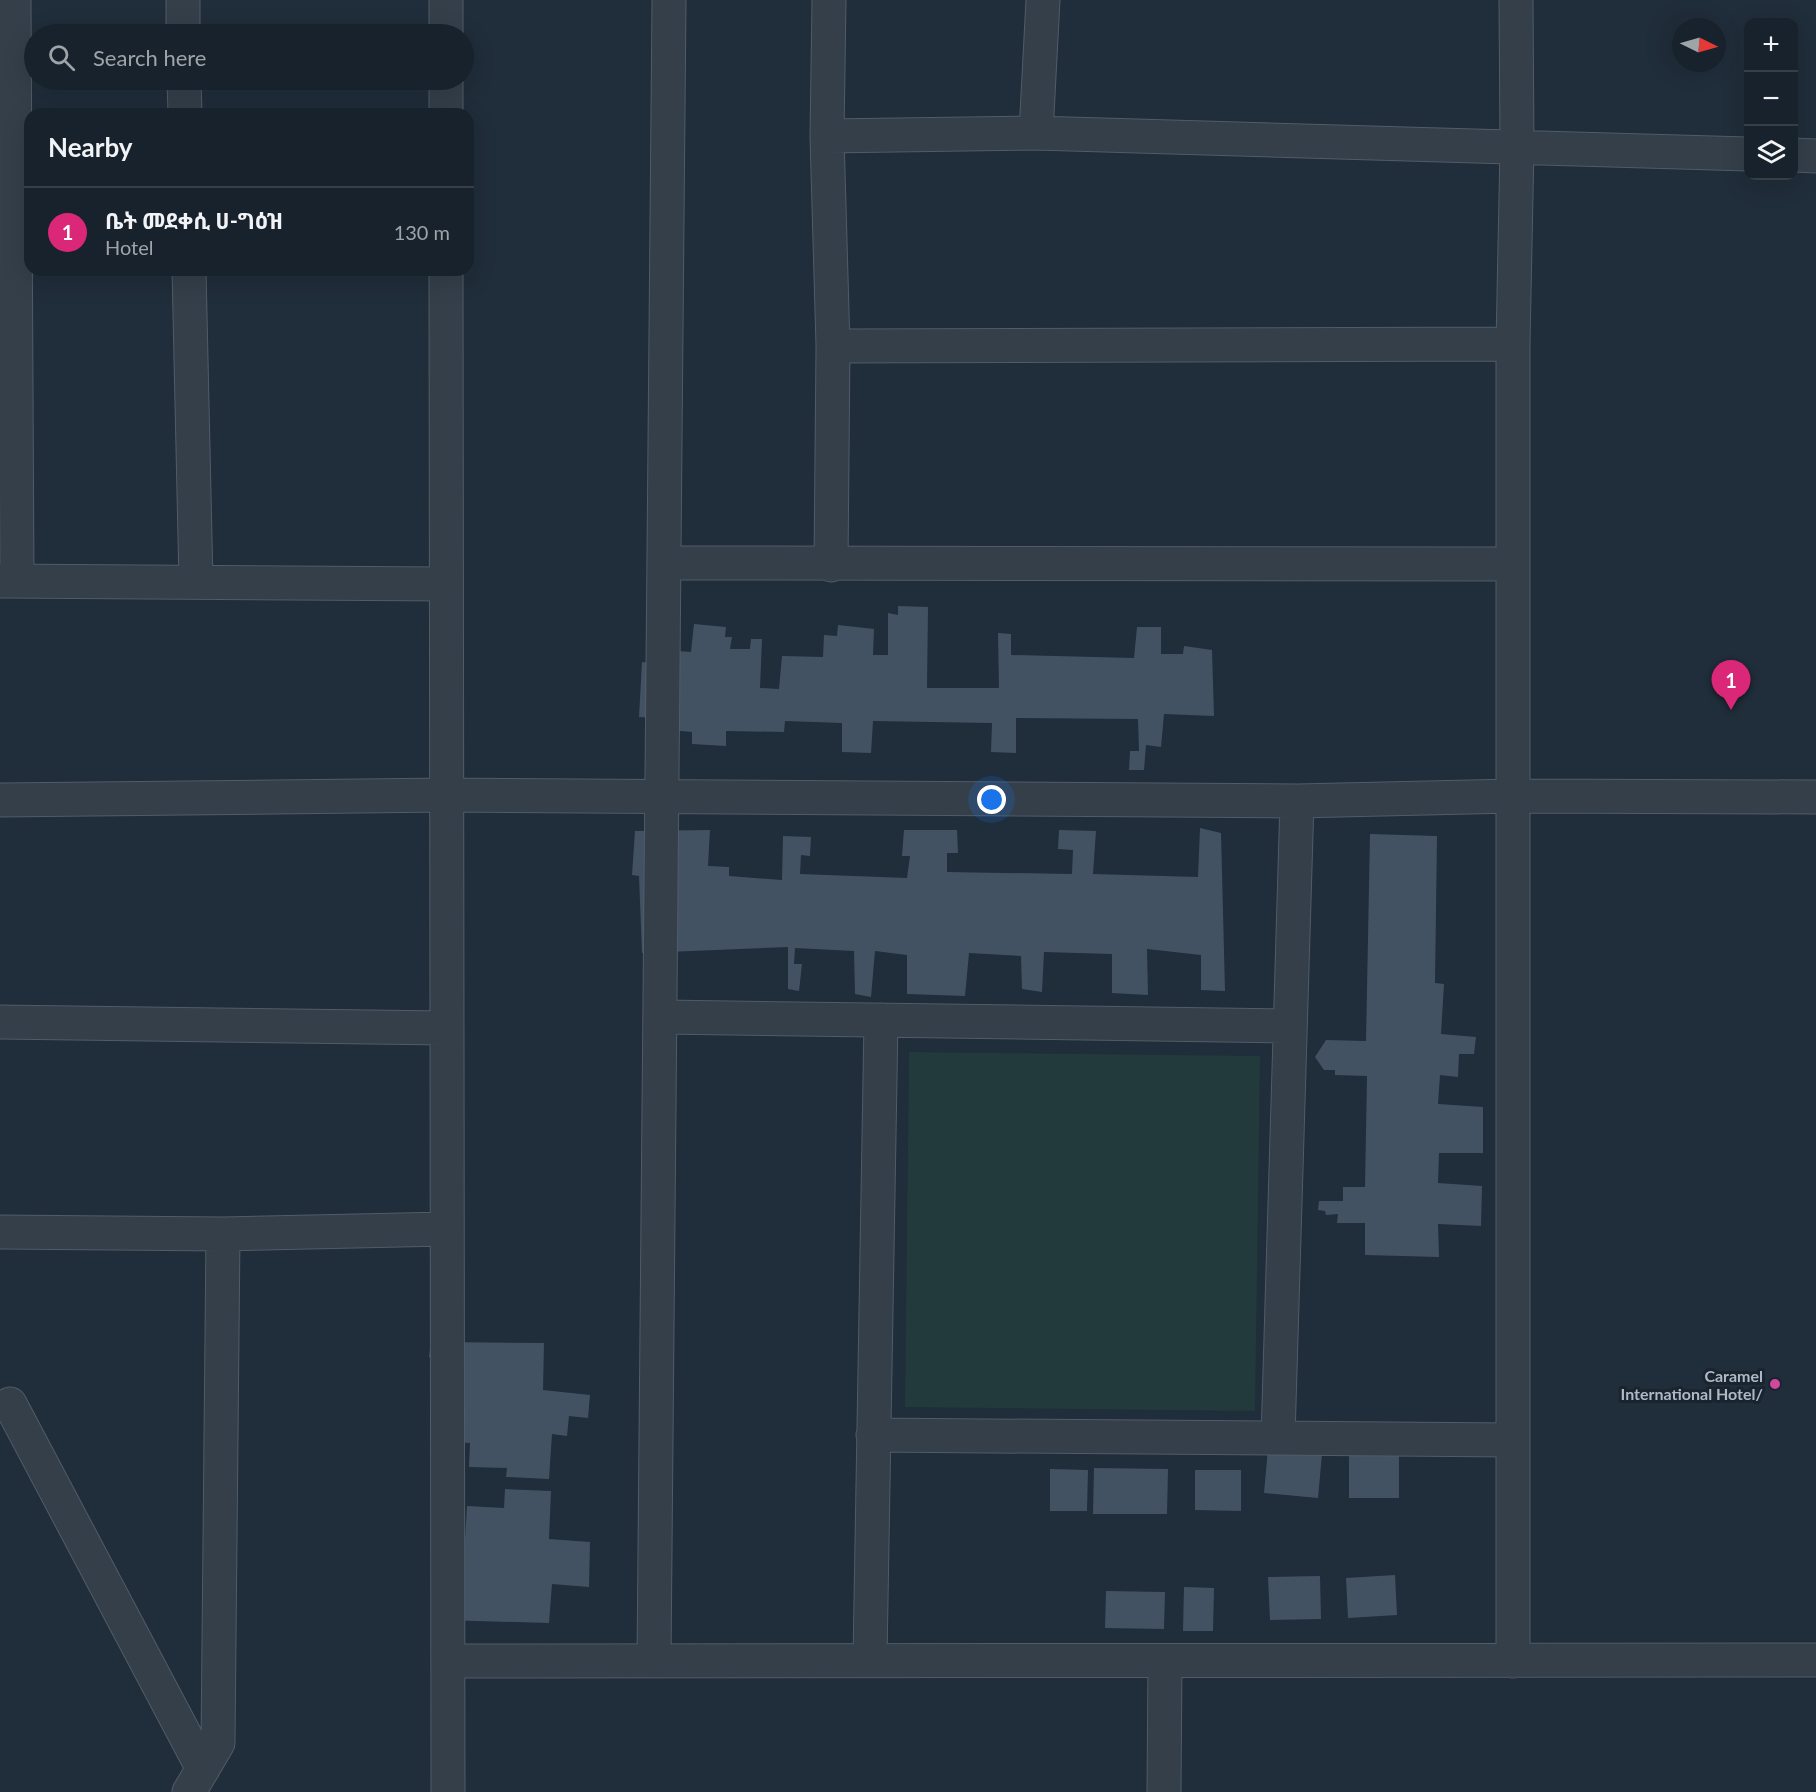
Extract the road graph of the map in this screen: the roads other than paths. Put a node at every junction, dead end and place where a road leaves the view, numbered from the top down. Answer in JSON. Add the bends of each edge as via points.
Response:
{"nodes":[{"id":1,"x":14,"y":0,"type":"edge"},
{"id":2,"x":183,"y":0,"type":"edge"},
{"id":3,"x":446,"y":0,"type":"edge"},
{"id":4,"x":669,"y":0,"type":"edge"},
{"id":5,"x":829,"y":0,"type":"edge"},
{"id":6,"x":1043,"y":0,"type":"edge"},
{"id":7,"x":1516,"y":0,"type":"edge"},
{"id":8,"x":183,"y":24,"type":"edge"},
{"id":9,"x":446,"y":24,"type":"edge"},
{"id":10,"x":184,"y":90,"type":"edge"},
{"id":11,"x":446,"y":90,"type":"edge"},
{"id":12,"x":185,"y":108,"type":"edge"},
{"id":13,"x":446,"y":108,"type":"edge"},
{"id":14,"x":1036,"y":133,"type":"junction"},
{"id":15,"x":827,"y":136,"type":"junction"},
{"id":16,"x":1517,"y":147,"type":"junction"},
{"id":17,"x":1744,"y":154,"type":"edge"},
{"id":18,"x":1798,"y":155,"type":"edge"},
{"id":19,"x":1816,"y":156,"type":"edge"},
{"id":20,"x":189,"y":276,"type":"edge"},
{"id":21,"x":446,"y":276,"type":"edge"},
{"id":22,"x":1513,"y":344,"type":"junction"},
{"id":23,"x":833,"y":346,"type":"junction"},
{"id":24,"x":664,"y":563,"type":"junction"},
{"id":25,"x":1513,"y":564,"type":"junction"},
{"id":26,"x":831,"y":565,"type":"junction"},
{"id":27,"x":8,"y":581,"type":"edge"},
{"id":28,"x":196,"y":582,"type":"junction"},
{"id":29,"x":446,"y":584,"type":"junction"},
{"id":30,"x":446,"y":795,"type":"junction"},
{"id":31,"x":662,"y":795,"type":"junction"},
{"id":32,"x":1513,"y":796,"type":"junction"},
{"id":33,"x":1816,"y":797,"type":"edge"},
{"id":34,"x":0,"y":800,"type":"edge"},
{"id":35,"x":1297,"y":801,"type":"junction"},
{"id":36,"x":662,"y":1017,"type":"junction"},
{"id":37,"x":881,"y":1020,"type":"junction"},
{"id":38,"x":0,"y":1022,"type":"edge"},
{"id":39,"x":1290,"y":1026,"type":"junction"},
{"id":40,"x":446,"y":1028,"type":"junction"},
{"id":41,"x":446,"y":1229,"type":"junction"},
{"id":42,"x":0,"y":1232,"type":"edge"},
{"id":43,"x":223,"y":1234,"type":"junction"},
{"id":44,"x":10,"y":1404,"type":"dead end"},
{"id":45,"x":873,"y":1435,"type":"junction"},
{"id":46,"x":1278,"y":1438,"type":"junction"},
{"id":47,"x":1512,"y":1440,"type":"junction"},
{"id":48,"x":870,"y":1659,"type":"junction"},
{"id":49,"x":1816,"y":1660,"type":"edge"},
{"id":50,"x":449,"y":1661,"type":"junction"},
{"id":51,"x":654,"y":1661,"type":"junction"},
{"id":52,"x":1165,"y":1661,"type":"junction"},
{"id":53,"x":1513,"y":1661,"type":"junction"},
{"id":54,"x":196,"y":1781,"type":"edge"},
{"id":55,"x":448,"y":1792,"type":"edge"},
{"id":56,"x":1164,"y":1792,"type":"edge"}],
"edges":[{"from":1,"to":27,"type":"street"},
{"from":2,"to":8,"type":"street"},
{"from":3,"to":9,"type":"street"},
{"from":4,"to":24,"type":"street"},
{"from":5,"to":15,"type":"street"},
{"from":6,"to":14,"type":"street"},
{"from":7,"to":16,"type":"street"},
{"from":10,"to":12,"type":"street"},
{"from":11,"to":13,"type":"street"},
{"from":14,"to":15,"type":"street"},
{"from":14,"to":16,"type":"street"},
{"from":15,"to":23,"type":"street"},
{"from":16,"to":17,"type":"street"},
{"from":16,"to":22,"type":"street"},
{"from":18,"to":19,"type":"street"},
{"from":20,"to":28,"type":"street"},
{"from":21,"to":29,"type":"street"},
{"from":22,"to":23,"type":"street"},
{"from":22,"to":25,"type":"street"},
{"from":23,"to":26,"type":"street"},
{"from":24,"to":26,"type":"street"},
{"from":24,"to":31,"type":"street"},
{"from":25,"to":26,"type":"street","via":[[1052,561]]},
{"from":25,"to":32,"type":"street"},
{"from":27,"to":28,"type":"street"},
{"from":28,"to":29,"type":"street"},
{"from":29,"to":30,"type":"street"},
{"from":30,"to":31,"type":"street"},
{"from":30,"to":34,"type":"street"},
{"from":30,"to":40,"type":"street"},
{"from":31,"to":35,"type":"street"},
{"from":31,"to":36,"type":"street"},
{"from":32,"to":33,"type":"street"},
{"from":32,"to":35,"type":"street"},
{"from":32,"to":47,"type":"street"},
{"from":35,"to":39,"type":"street"},
{"from":36,"to":37,"type":"street"},
{"from":36,"to":51,"type":"street"},
{"from":37,"to":39,"type":"street"},
{"from":37,"to":45,"type":"street"},
{"from":38,"to":40,"type":"street"},
{"from":39,"to":46,"type":"street"},
{"from":40,"to":41,"type":"street"},
{"from":41,"to":43,"type":"street"},
{"from":41,"to":50,"type":"street"},
{"from":42,"to":43,"type":"street"},
{"from":43,"to":54,"type":"street","via":[[218,1743]]},
{"from":44,"to":54,"type":"street"},
{"from":45,"to":46,"type":"street"},
{"from":45,"to":48,"type":"street"},
{"from":46,"to":47,"type":"street"},
{"from":47,"to":53,"type":"street"},
{"from":48,"to":51,"type":"street"},
{"from":48,"to":52,"type":"street"},
{"from":49,"to":53,"type":"street"},
{"from":50,"to":51,"type":"street"},
{"from":50,"to":55,"type":"street"},
{"from":52,"to":53,"type":"street"},
{"from":52,"to":56,"type":"street"}]}
